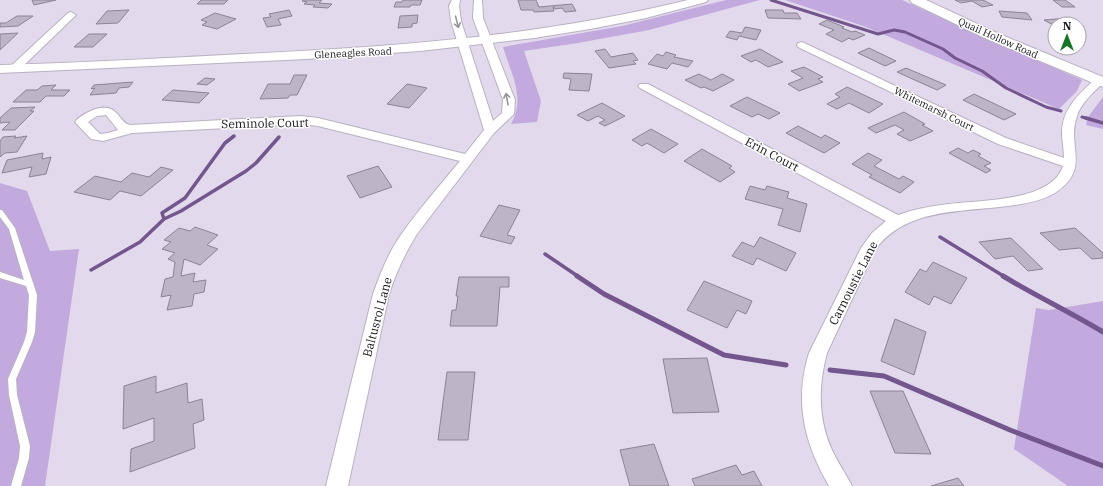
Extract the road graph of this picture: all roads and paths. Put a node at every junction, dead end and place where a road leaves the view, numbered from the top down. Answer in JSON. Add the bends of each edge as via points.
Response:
{"nodes":[{"id":1,"x":456,"y":0,"type":"edge"},
{"id":2,"x":478,"y":0,"type":"edge"},
{"id":3,"x":702,"y":0,"type":"edge"},
{"id":4,"x":916,"y":0,"type":"edge"},
{"id":5,"x":71,"y":15,"type":"dead end"},
{"id":6,"x":487,"y":41,"type":"junction"},
{"id":7,"x":464,"y":44,"type":"junction"},
{"id":8,"x":802,"y":44,"type":"dead end"},
{"id":9,"x":15,"y":68,"type":"junction"},
{"id":10,"x":0,"y":69,"type":"edge"},
{"id":11,"x":1101,"y":82,"type":"edge"},
{"id":12,"x":644,"y":86,"type":"dead end"},
{"id":13,"x":130,"y":129,"type":"dead end"},
{"id":14,"x":490,"y":130,"type":"junction"},
{"id":15,"x":468,"y":159,"type":"junction"},
{"id":16,"x":1070,"y":164,"type":"junction"},
{"id":17,"x":0,"y":212,"type":"edge"},
{"id":18,"x":899,"y":222,"type":"junction"},
{"id":19,"x":0,"y":275,"type":"edge"},
{"id":20,"x":30,"y":284,"type":"junction"},
{"id":21,"x":16,"y":486,"type":"edge"},
{"id":22,"x":337,"y":486,"type":"edge"},
{"id":23,"x":841,"y":486,"type":"edge"}],
"edges":[{"from":1,"to":7,"type":"street","one_way":true,"via":[[456,20]]},
{"from":2,"to":6,"type":"street","name":"Baltusrol Lane","via":[[478,18]]},
{"from":3,"to":6,"type":"street","name":"Gleneagles Road","via":[[607,22]]},
{"from":4,"to":11,"type":"main road","name":"Quail Hollow Road","via":[[992,36]]},
{"from":5,"to":9,"type":"street"},
{"from":6,"to":7,"type":"street","name":"Gleneagles Road"},
{"from":14,"to":6,"type":"street","name":"Baltusrol Lane","one_way":true,"via":[[508,114],[509,100]]},
{"from":7,"to":9,"type":"street","name":"Gleneagles Road","via":[[358,53]]},
{"from":7,"to":14,"type":"street"},
{"from":8,"to":16,"type":"street","name":"Whitemarsh Court","via":[[996,138]]},
{"from":9,"to":10,"type":"street","name":"Gleneagles Road"},
{"from":11,"to":16,"type":"street","via":[[1083,96],[1069,121]]},
{"from":12,"to":18,"type":"street","name":"Erin Court"},
{"from":13,"to":15,"type":"street","name":"Seminole Court","via":[[301,120]]},
{"from":14,"to":15,"type":"street","name":"Baltusrol Lane"},
{"from":15,"to":22,"type":"street","name":"Baltusrol Lane","via":[[412,230],[388,274],[381,294]]},
{"from":16,"to":18,"type":"street","name":"Carnoustie Lane","via":[[1064,178],[1054,187],[1030,197],[913,215]]},
{"from":17,"to":20,"type":"lane","via":[[12,228]]},
{"from":18,"to":23,"type":"street","name":"Carnoustie Lane","via":[[872,243],[812,367],[809,390],[811,410],[819,441]]},
{"from":19,"to":20,"type":"lane"},
{"from":20,"to":21,"type":"lane","via":[[33,295],[31,332],[12,379],[12,395],[25,446]]}]}
